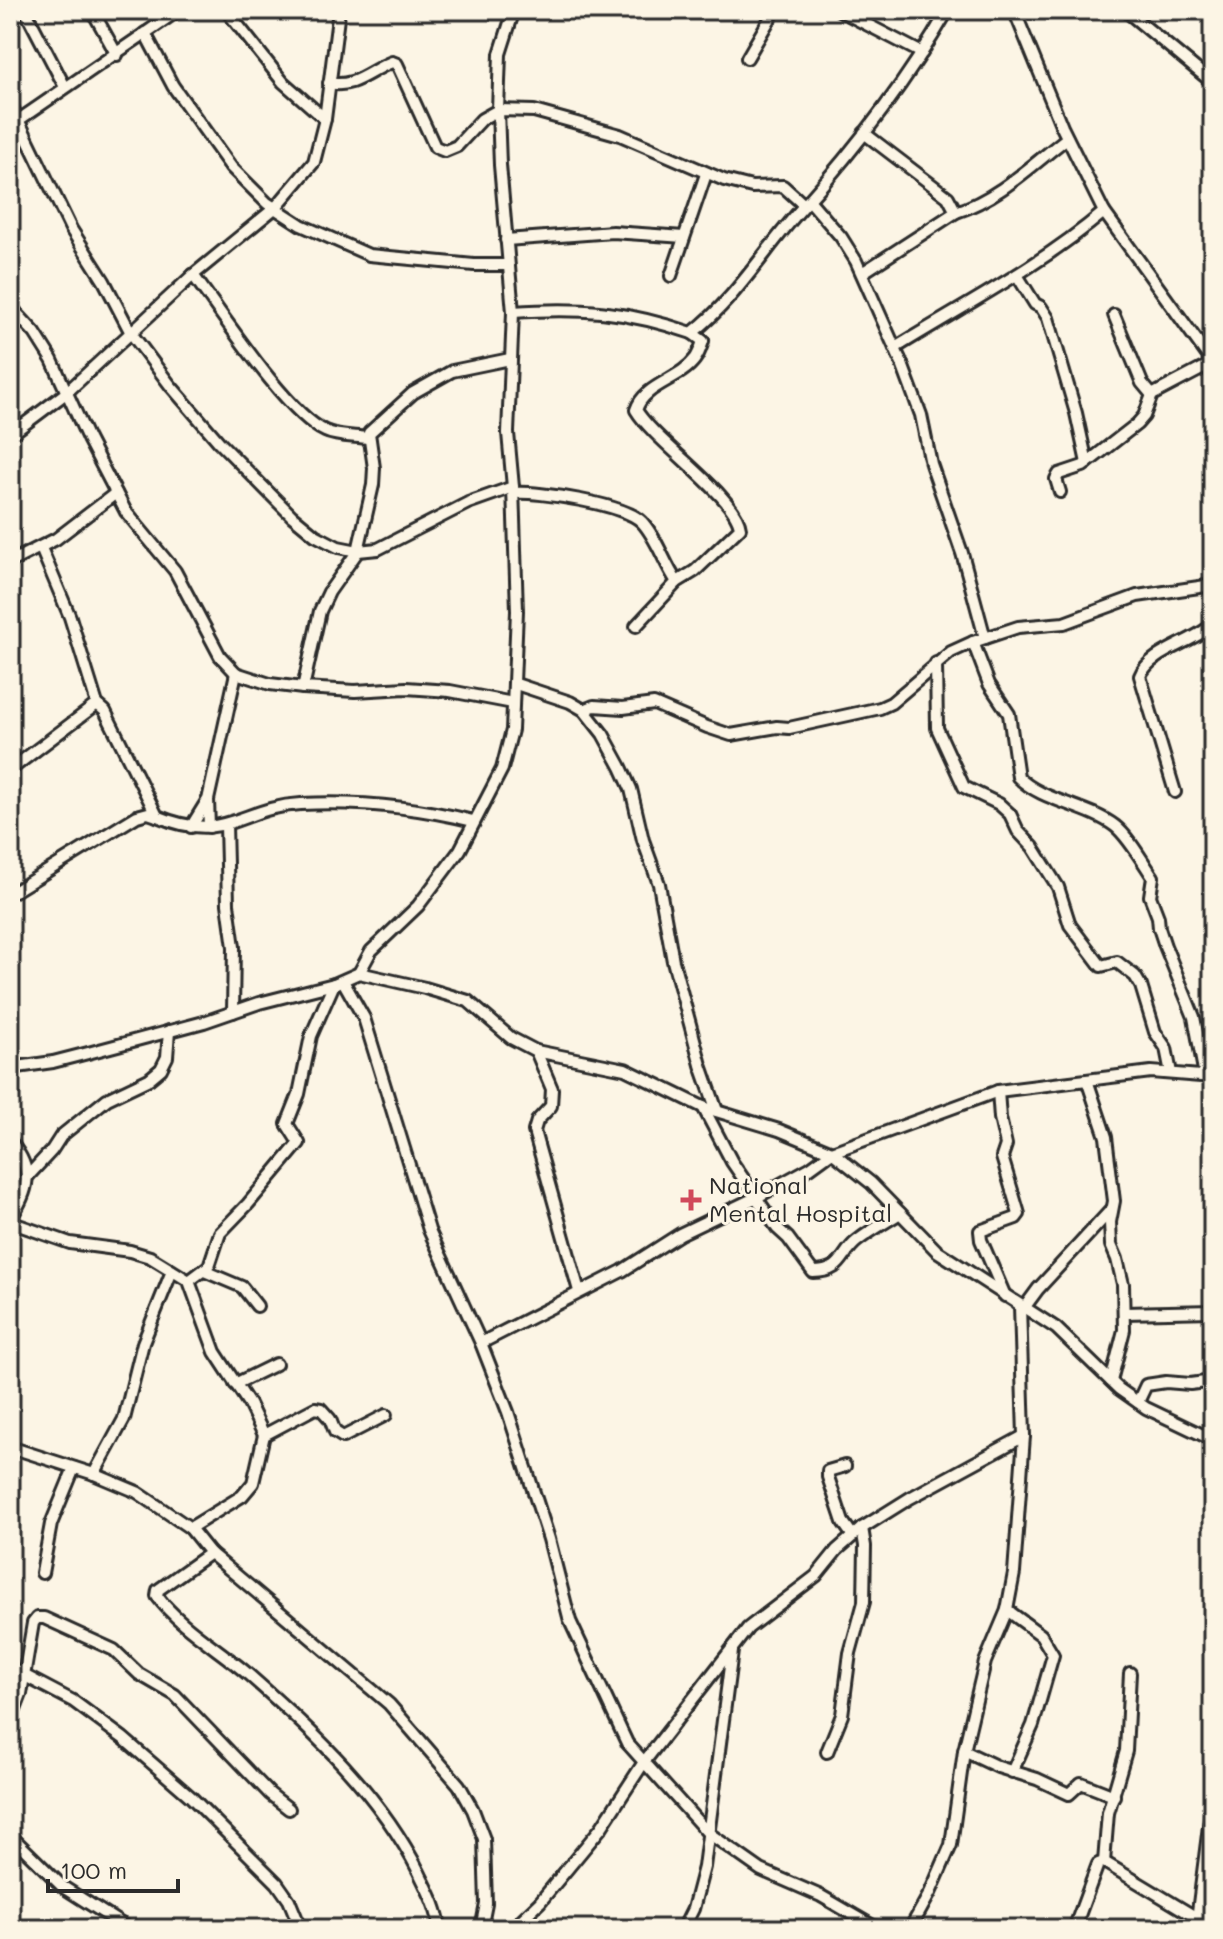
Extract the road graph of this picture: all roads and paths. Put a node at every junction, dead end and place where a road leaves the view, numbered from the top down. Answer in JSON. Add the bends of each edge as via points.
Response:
{"nodes":[{"id":1,"x":25,"y":10,"type":"edge"},
{"id":2,"x":92,"y":10,"type":"edge"},
{"id":3,"x":179,"y":10,"type":"edge"},
{"id":4,"x":226,"y":10,"type":"edge"},
{"id":5,"x":339,"y":10,"type":"edge"},
{"id":6,"x":514,"y":10,"type":"edge"},
{"id":7,"x":775,"y":10,"type":"edge"},
{"id":8,"x":839,"y":10,"type":"edge"},
{"id":9,"x":948,"y":10,"type":"edge"},
{"id":10,"x":1014,"y":10,"type":"edge"},
{"id":11,"x":1125,"y":10,"type":"edge"},
{"id":12,"x":161,"y":15,"type":"edge"},
{"id":13,"x":145,"y":33,"type":"junction"},
{"id":14,"x":922,"y":53,"type":"junction"},
{"id":15,"x":117,"y":55,"type":"junction"},
{"id":16,"x":747,"y":58,"type":"dead end"},
{"id":17,"x":329,"y":83,"type":"junction"},
{"id":18,"x":1213,"y":83,"type":"edge"},
{"id":19,"x":65,"y":87,"type":"junction"},
{"id":20,"x":10,"y":103,"type":"edge"},
{"id":21,"x":498,"y":110,"type":"junction"},
{"id":22,"x":325,"y":119,"type":"junction"},
{"id":23,"x":15,"y":123,"type":"edge"},
{"id":24,"x":864,"y":133,"type":"junction"},
{"id":25,"x":1067,"y":138,"type":"junction"},
{"id":26,"x":706,"y":174,"type":"junction"},
{"id":27,"x":807,"y":203,"type":"junction"},
{"id":28,"x":276,"y":207,"type":"junction"},
{"id":29,"x":956,"y":212,"type":"junction"},
{"id":30,"x":1104,"y":212,"type":"junction"},
{"id":31,"x":684,"y":237,"type":"junction"},
{"id":32,"x":506,"y":240,"type":"junction"},
{"id":33,"x":508,"y":265,"type":"junction"},
{"id":34,"x":862,"y":273,"type":"junction"},
{"id":35,"x":193,"y":275,"type":"junction"},
{"id":36,"x":1017,"y":275,"type":"junction"},
{"id":37,"x":671,"y":276,"type":"dead end"},
{"id":38,"x":10,"y":306,"type":"edge"},
{"id":39,"x":513,"y":312,"type":"junction"},
{"id":40,"x":1114,"y":315,"type":"dead end"},
{"id":41,"x":131,"y":333,"type":"junction"},
{"id":42,"x":692,"y":333,"type":"junction"},
{"id":43,"x":895,"y":348,"type":"junction"},
{"id":44,"x":510,"y":359,"type":"junction"},
{"id":45,"x":66,"y":393,"type":"junction"},
{"id":46,"x":1152,"y":395,"type":"junction"},
{"id":47,"x":10,"y":435,"type":"edge"},
{"id":48,"x":368,"y":438,"type":"junction"},
{"id":49,"x":1087,"y":463,"type":"junction"},
{"id":50,"x":514,"y":490,"type":"junction"},
{"id":51,"x":1060,"y":492,"type":"dead end"},
{"id":52,"x":116,"y":493,"type":"junction"},
{"id":53,"x":41,"y":548,"type":"junction"},
{"id":54,"x":358,"y":551,"type":"junction"},
{"id":55,"x":10,"y":562,"type":"edge"},
{"id":56,"x":677,"y":582,"type":"junction"},
{"id":57,"x":1212,"y":588,"type":"edge"},
{"id":58,"x":1213,"y":624,"type":"edge"},
{"id":59,"x":636,"y":626,"type":"dead end"},
{"id":60,"x":985,"y":638,"type":"junction"},
{"id":61,"x":973,"y":642,"type":"junction"},
{"id":62,"x":936,"y":663,"type":"junction"},
{"id":63,"x":236,"y":673,"type":"junction"},
{"id":64,"x":516,"y":684,"type":"junction"},
{"id":65,"x":303,"y":688,"type":"junction"},
{"id":66,"x":513,"y":703,"type":"junction"},
{"id":67,"x":97,"y":704,"type":"junction"},
{"id":68,"x":584,"y":710,"type":"junction"},
{"id":69,"x":10,"y":770,"type":"edge"},
{"id":70,"x":1175,"y":792,"type":"dead end"},
{"id":71,"x":208,"y":800,"type":"junction"},
{"id":72,"x":157,"y":816,"type":"junction"},
{"id":73,"x":473,"y":821,"type":"junction"},
{"id":74,"x":226,"y":825,"type":"junction"},
{"id":75,"x":191,"y":827,"type":"junction"},
{"id":76,"x":209,"y":827,"type":"junction"},
{"id":77,"x":10,"y":894,"type":"edge"},
{"id":78,"x":359,"y":973,"type":"junction"},
{"id":79,"x":338,"y":982,"type":"junction"},
{"id":80,"x":233,"y":1012,"type":"junction"},
{"id":81,"x":169,"y":1031,"type":"junction"},
{"id":82,"x":536,"y":1051,"type":"junction"},
{"id":83,"x":10,"y":1068,"type":"edge"},
{"id":84,"x":1171,"y":1073,"type":"junction"},
{"id":85,"x":1209,"y":1077,"type":"edge"},
{"id":86,"x":1087,"y":1080,"type":"junction"},
{"id":87,"x":998,"y":1091,"type":"junction"},
{"id":88,"x":703,"y":1107,"type":"junction"},
{"id":89,"x":717,"y":1111,"type":"junction"},
{"id":90,"x":10,"y":1141,"type":"edge"},
{"id":91,"x":832,"y":1152,"type":"junction"},
{"id":92,"x":28,"y":1176,"type":"junction"},
{"id":93,"x":757,"y":1197,"type":"junction"},
{"id":94,"x":1111,"y":1210,"type":"junction"},
{"id":95,"x":900,"y":1213,"type":"junction"},
{"id":96,"x":10,"y":1221,"type":"edge"},
{"id":97,"x":172,"y":1271,"type":"junction"},
{"id":98,"x":204,"y":1271,"type":"junction"},
{"id":99,"x":189,"y":1281,"type":"junction"},
{"id":100,"x":579,"y":1291,"type":"junction"},
{"id":101,"x":1005,"y":1296,"type":"junction"},
{"id":102,"x":257,"y":1306,"type":"dead end"},
{"id":103,"x":1022,"y":1307,"type":"junction"},
{"id":104,"x":1213,"y":1311,"type":"edge"},
{"id":105,"x":1124,"y":1313,"type":"junction"},
{"id":106,"x":481,"y":1343,"type":"junction"},
{"id":107,"x":276,"y":1364,"type":"dead end"},
{"id":108,"x":1111,"y":1381,"type":"junction"},
{"id":109,"x":1213,"y":1381,"type":"edge"},
{"id":110,"x":235,"y":1384,"type":"junction"},
{"id":111,"x":1138,"y":1402,"type":"junction"},
{"id":112,"x":386,"y":1415,"type":"dead end"},
{"id":113,"x":264,"y":1435,"type":"junction"},
{"id":114,"x":1024,"y":1436,"type":"junction"},
{"id":115,"x":1213,"y":1440,"type":"edge"},
{"id":116,"x":10,"y":1447,"type":"edge"},
{"id":117,"x":845,"y":1466,"type":"dead end"},
{"id":118,"x":74,"y":1468,"type":"junction"},
{"id":119,"x":94,"y":1474,"type":"junction"},
{"id":120,"x":190,"y":1528,"type":"junction"},
{"id":121,"x":858,"y":1532,"type":"junction"},
{"id":122,"x":210,"y":1553,"type":"junction"},
{"id":123,"x":42,"y":1573,"type":"dead end"},
{"id":124,"x":1007,"y":1610,"type":"junction"},
{"id":125,"x":732,"y":1649,"type":"junction"},
{"id":126,"x":10,"y":1668,"type":"edge"},
{"id":127,"x":1130,"y":1673,"type":"dead end"},
{"id":128,"x":25,"y":1675,"type":"junction"},
{"id":129,"x":10,"y":1723,"type":"edge"},
{"id":130,"x":964,"y":1751,"type":"junction"},
{"id":131,"x":827,"y":1752,"type":"dead end"},
{"id":132,"x":644,"y":1762,"type":"junction"},
{"id":133,"x":1012,"y":1772,"type":"junction"},
{"id":134,"x":1213,"y":1795,"type":"edge"},
{"id":135,"x":1114,"y":1796,"type":"junction"},
{"id":136,"x":289,"y":1809,"type":"dead end"},
{"id":137,"x":707,"y":1832,"type":"junction"},
{"id":138,"x":10,"y":1835,"type":"edge"},
{"id":139,"x":1104,"y":1862,"type":"junction"},
{"id":140,"x":1197,"y":1918,"type":"junction"},
{"id":141,"x":1213,"y":1920,"type":"edge"},
{"id":142,"x":129,"y":1929,"type":"edge"},
{"id":143,"x":301,"y":1929,"type":"edge"},
{"id":144,"x":440,"y":1929,"type":"edge"},
{"id":145,"x":481,"y":1929,"type":"edge"},
{"id":146,"x":512,"y":1929,"type":"edge"},
{"id":147,"x":683,"y":1929,"type":"edge"},
{"id":148,"x":878,"y":1929,"type":"edge"},
{"id":149,"x":910,"y":1929,"type":"edge"},
{"id":150,"x":1074,"y":1929,"type":"edge"},
{"id":151,"x":1191,"y":1929,"type":"edge"}],
"edges":[{"from":1,"to":19,"type":"street"},
{"from":2,"to":15,"type":"street"},
{"from":3,"to":12,"type":"street"},
{"from":4,"to":22,"type":"street","via":[[283,82]]},
{"from":5,"to":17,"type":"street"},
{"from":6,"to":21,"type":"street","via":[[500,54]]},
{"from":7,"to":16,"type":"street"},
{"from":8,"to":14,"type":"street"},
{"from":9,"to":14,"type":"street"},
{"from":10,"to":25,"type":"street"},
{"from":11,"to":18,"type":"street"},
{"from":12,"to":13,"type":"street"},
{"from":13,"to":15,"type":"street"},
{"from":13,"to":28,"type":"street","via":[[202,129],[231,167]]},
{"from":14,"to":24,"type":"street"},
{"from":15,"to":19,"type":"street"},
{"from":17,"to":21,"type":"street","via":[[349,84],[384,65],[397,64],[435,147],[445,151]]},
{"from":17,"to":22,"type":"street"},
{"from":19,"to":23,"type":"street"},
{"from":20,"to":23,"type":"street"},
{"from":21,"to":26,"type":"street","via":[[534,111],[591,125]]},
{"from":21,"to":32,"type":"street"},
{"from":22,"to":28,"type":"street","via":[[314,162]]},
{"from":23,"to":41,"type":"street"},
{"from":24,"to":27,"type":"street"},
{"from":24,"to":29,"type":"street","via":[[948,197]]},
{"from":25,"to":29,"type":"street","via":[[1007,185]]},
{"from":25,"to":30,"type":"street"},
{"from":26,"to":27,"type":"street","via":[[752,187],[783,186]]},
{"from":26,"to":31,"type":"street"},
{"from":27,"to":34,"type":"street","via":[[841,237]]},
{"from":27,"to":42,"type":"street"},
{"from":28,"to":33,"type":"street","via":[[327,239],[369,255]]},
{"from":28,"to":35,"type":"street"},
{"from":29,"to":34,"type":"street"},
{"from":30,"to":36,"type":"street"},
{"from":30,"to":46,"type":"street","via":[[1213,363]]},
{"from":31,"to":32,"type":"street","via":[[613,232]]},
{"from":31,"to":37,"type":"street"},
{"from":32,"to":33,"type":"street"},
{"from":33,"to":39,"type":"street"},
{"from":34,"to":43,"type":"street"},
{"from":35,"to":41,"type":"street"},
{"from":35,"to":48,"type":"street","via":[[293,405],[322,430]]},
{"from":36,"to":43,"type":"street"},
{"from":36,"to":49,"type":"street","via":[[1048,318]]},
{"from":38,"to":45,"type":"street","via":[[35,333]]},
{"from":39,"to":42,"type":"street","via":[[565,309],[648,318]]},
{"from":39,"to":44,"type":"street"},
{"from":40,"to":46,"type":"street"},
{"from":41,"to":45,"type":"street"},
{"from":41,"to":54,"type":"street","via":[[209,431],[292,516],[315,535]]},
{"from":42,"to":56,"type":"street","via":[[703,341],[697,358],[651,391],[636,410],[723,500],[740,528]]},
{"from":43,"to":60,"type":"street","via":[[921,415]]},
{"from":44,"to":48,"type":"street","via":[[452,371],[413,393],[378,422]]},
{"from":44,"to":50,"type":"street","via":[[508,433]]},
{"from":45,"to":47,"type":"street"},
{"from":45,"to":52,"type":"street"},
{"from":46,"to":49,"type":"street","via":[[1137,424]]},
{"from":48,"to":54,"type":"street","via":[[373,485]]},
{"from":49,"to":51,"type":"street","via":[[1059,474]]},
{"from":50,"to":54,"type":"street","via":[[468,503],[378,549]]},
{"from":50,"to":56,"type":"street","via":[[554,494],[640,520]]},
{"from":50,"to":64,"type":"street"},
{"from":52,"to":53,"type":"street"},
{"from":52,"to":63,"type":"street","via":[[175,571],[220,656]]},
{"from":53,"to":55,"type":"street"},
{"from":53,"to":67,"type":"street"},
{"from":54,"to":65,"type":"street","via":[[320,611]]},
{"from":56,"to":59,"type":"street"},
{"from":57,"to":60,"type":"street","via":[[1137,596],[1064,623],[1018,627]]},
{"from":58,"to":70,"type":"street","via":[[1201,636],[1151,660],[1140,676]]},
{"from":60,"to":61,"type":"street"},
{"from":61,"to":62,"type":"street"},
{"from":61,"to":85,"type":"street","via":[[989,684],[1009,714],[1018,777],[1114,825],[1153,877],[1150,896],[1194,1017]]},
{"from":62,"to":68,"type":"street","via":[[880,708],[789,728],[731,735],[654,704]]},
{"from":62,"to":84,"type":"street","via":[[937,728],[964,787],[1010,814],[1058,887],[1070,925],[1101,966],[1117,962],[1135,976],[1166,1048]]},
{"from":63,"to":65,"type":"street"},
{"from":63,"to":71,"type":"street"},
{"from":64,"to":66,"type":"street"},
{"from":64,"to":68,"type":"street"},
{"from":65,"to":66,"type":"street","via":[[450,691]]},
{"from":66,"to":73,"type":"street","via":[[502,769]]},
{"from":67,"to":69,"type":"street"},
{"from":67,"to":72,"type":"street"},
{"from":68,"to":89,"type":"street","via":[[631,789]]},
{"from":71,"to":75,"type":"street"},
{"from":71,"to":76,"type":"street"},
{"from":72,"to":75,"type":"street"},
{"from":72,"to":77,"type":"street","via":[[137,816]]},
{"from":73,"to":74,"type":"street","via":[[422,808],[298,804]]},
{"from":73,"to":78,"type":"street","via":[[460,850],[418,906],[371,951]]},
{"from":74,"to":76,"type":"street"},
{"from":74,"to":80,"type":"street"},
{"from":75,"to":76,"type":"street"},
{"from":78,"to":79,"type":"street"},
{"from":78,"to":82,"type":"street","via":[[468,1001],[511,1038]]},
{"from":79,"to":80,"type":"street"},
{"from":79,"to":98,"type":"street","via":[[311,1036],[289,1118],[299,1143],[220,1233]]},
{"from":79,"to":106,"type":"street","via":[[364,1018],[429,1230]]},
{"from":80,"to":81,"type":"street"},
{"from":81,"to":83,"type":"street"},
{"from":81,"to":92,"type":"street","via":[[161,1069],[107,1099],[61,1136]]},
{"from":82,"to":88,"type":"street","via":[[625,1069]]},
{"from":82,"to":100,"type":"street","via":[[552,1089],[551,1106],[534,1131]]},
{"from":84,"to":85,"type":"street"},
{"from":84,"to":86,"type":"street"},
{"from":86,"to":87,"type":"street"},
{"from":86,"to":94,"type":"street","via":[[1106,1137]]},
{"from":87,"to":91,"type":"street"},
{"from":87,"to":101,"type":"street","via":[[1006,1145],[1002,1157],[1019,1214],[980,1231]]},
{"from":88,"to":89,"type":"street"},
{"from":88,"to":93,"type":"street"},
{"from":89,"to":91,"type":"street"},
{"from":90,"to":92,"type":"street"},
{"from":91,"to":93,"type":"street"},
{"from":91,"to":95,"type":"street"},
{"from":92,"to":96,"type":"street"},
{"from":93,"to":95,"type":"street","via":[[813,1272],[842,1262],[856,1241]]},
{"from":93,"to":100,"type":"street"},
{"from":94,"to":103,"type":"street"},
{"from":94,"to":105,"type":"street","via":[[1111,1245],[1121,1272]]},
{"from":95,"to":101,"type":"street","via":[[937,1251]]},
{"from":96,"to":97,"type":"street","via":[[70,1243],[150,1257]]},
{"from":97,"to":99,"type":"street"},
{"from":97,"to":119,"type":"street","via":[[143,1343],[124,1419]]},
{"from":98,"to":99,"type":"street"},
{"from":98,"to":102,"type":"street","via":[[242,1287]]},
{"from":99,"to":110,"type":"street","via":[[206,1333]]},
{"from":100,"to":106,"type":"street"},
{"from":101,"to":103,"type":"street"},
{"from":103,"to":108,"type":"street","via":[[1056,1328]]},
{"from":103,"to":114,"type":"street"},
{"from":104,"to":105,"type":"street"},
{"from":105,"to":108,"type":"street"},
{"from":106,"to":132,"type":"street","via":[[549,1539],[570,1621],[627,1743]]},
{"from":107,"to":110,"type":"street"},
{"from":108,"to":111,"type":"street"},
{"from":109,"to":111,"type":"street","via":[[1146,1385]]},
{"from":110,"to":113,"type":"street"},
{"from":111,"to":115,"type":"street"},
{"from":112,"to":113,"type":"street","via":[[343,1437],[315,1408]]},
{"from":113,"to":120,"type":"street","via":[[253,1483],[242,1496]]},
{"from":114,"to":121,"type":"street"},
{"from":114,"to":124,"type":"street"},
{"from":116,"to":118,"type":"street"},
{"from":117,"to":121,"type":"street","via":[[831,1469],[828,1477],[843,1522]]},
{"from":118,"to":119,"type":"street"},
{"from":118,"to":123,"type":"street","via":[[51,1524]]},
{"from":119,"to":120,"type":"street","via":[[137,1492]]},
{"from":120,"to":122,"type":"street"},
{"from":121,"to":125,"type":"street","via":[[816,1576],[748,1628]]},
{"from":121,"to":131,"type":"street","via":[[865,1546],[864,1602],[842,1715]]},
{"from":122,"to":144,"type":"street","via":[[158,1590],[157,1596],[251,1676],[365,1789],[410,1855],[439,1914]]},
{"from":122,"to":145,"type":"street","via":[[389,1704],[459,1785],[484,1839],[486,1904]]},
{"from":124,"to":130,"type":"street","via":[[985,1662]]},
{"from":124,"to":133,"type":"street","via":[[1041,1635],[1053,1655],[1033,1725]]},
{"from":125,"to":132,"type":"street"},
{"from":125,"to":137,"type":"street"},
{"from":126,"to":128,"type":"street"},
{"from":127,"to":135,"type":"street","via":[[1126,1751]]},
{"from":128,"to":129,"type":"street"},
{"from":128,"to":136,"type":"street","via":[[37,1618],[114,1650],[139,1674],[175,1695]]},
{"from":128,"to":143,"type":"street","via":[[91,1713],[191,1797],[277,1883]]},
{"from":130,"to":133,"type":"street"},
{"from":130,"to":149,"type":"street","via":[[951,1845]]},
{"from":132,"to":137,"type":"street"},
{"from":132,"to":146,"type":"street","via":[[601,1828]]},
{"from":133,"to":135,"type":"street","via":[[1069,1794],[1081,1783]]},
{"from":134,"to":140,"type":"street"},
{"from":135,"to":139,"type":"street"},
{"from":137,"to":147,"type":"street","via":[[704,1867]]},
{"from":137,"to":148,"type":"street","via":[[761,1870]]},
{"from":138,"to":142,"type":"street","via":[[63,1887]]},
{"from":139,"to":140,"type":"street"},
{"from":139,"to":150,"type":"street","via":[[1098,1864]]},
{"from":140,"to":141,"type":"street"},
{"from":140,"to":151,"type":"street"}]}
